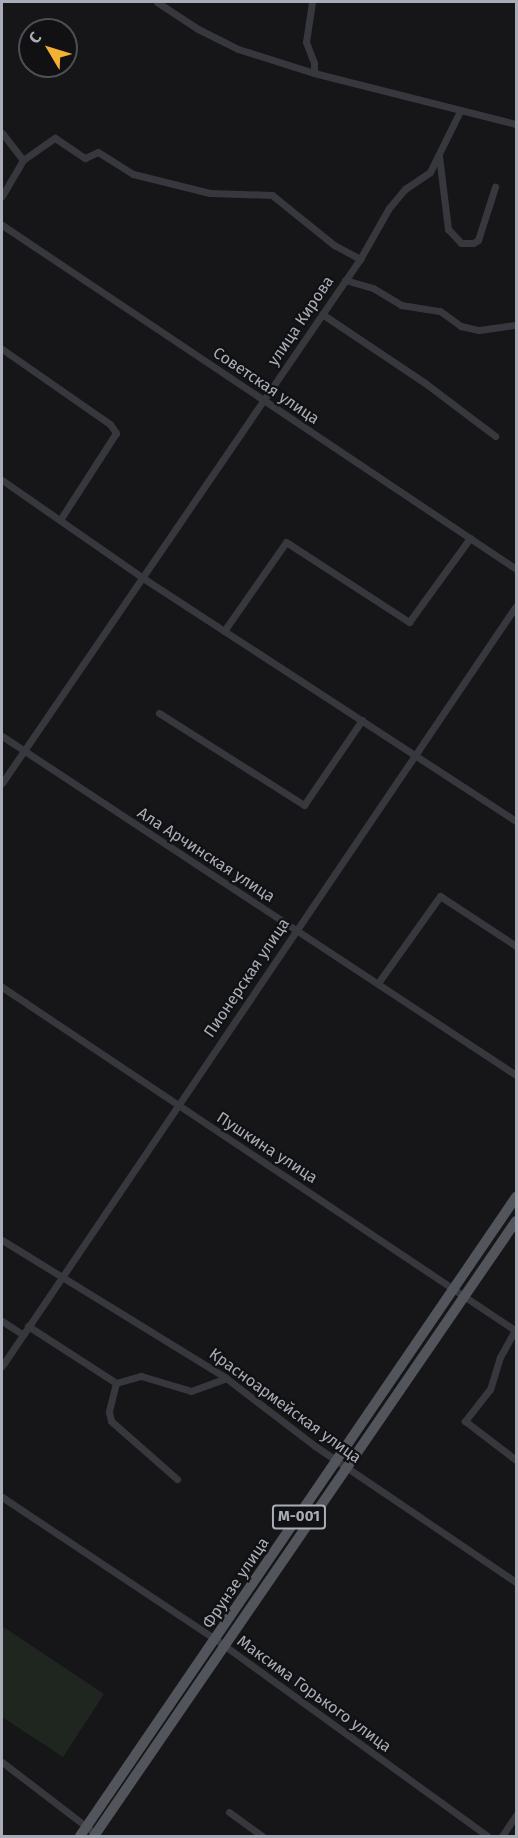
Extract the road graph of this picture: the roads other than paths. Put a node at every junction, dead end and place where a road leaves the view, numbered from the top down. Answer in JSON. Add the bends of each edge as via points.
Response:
{"nodes":[{"id":1,"x":157,"y":2,"type":"edge"},
{"id":2,"x":311,"y":2,"type":"edge"},
{"id":3,"x":314,"y":73,"type":"junction"},
{"id":4,"x":460,"y":111,"type":"junction"},
{"id":5,"x":516,"y":124,"type":"edge"},
{"id":6,"x":2,"y":133,"type":"edge"},
{"id":7,"x":439,"y":156,"type":"junction"},
{"id":8,"x":23,"y":160,"type":"junction"},
{"id":9,"x":495,"y":187,"type":"dead end"},
{"id":10,"x":2,"y":196,"type":"edge"},
{"id":11,"x":2,"y":225,"type":"edge"},
{"id":12,"x":360,"y":259,"type":"junction"},
{"id":13,"x":345,"y":280,"type":"junction"},
{"id":14,"x":322,"y":314,"type":"junction"},
{"id":15,"x":516,"y":325,"type":"edge"},
{"id":16,"x":2,"y":350,"type":"edge"},
{"id":17,"x":263,"y":401,"type":"junction"},
{"id":18,"x":495,"y":436,"type":"dead end"},
{"id":19,"x":2,"y":480,"type":"edge"},
{"id":20,"x":60,"y":520,"type":"junction"},
{"id":21,"x":470,"y":538,"type":"junction"},
{"id":22,"x":516,"y":569,"type":"edge"},
{"id":23,"x":143,"y":579,"type":"junction"},
{"id":24,"x":516,"y":606,"type":"edge"},
{"id":25,"x":224,"y":631,"type":"junction"},
{"id":26,"x":159,"y":713,"type":"dead end"},
{"id":27,"x":362,"y":720,"type":"junction"},
{"id":28,"x":2,"y":736,"type":"edge"},
{"id":29,"x":23,"y":751,"type":"junction"},
{"id":30,"x":414,"y":754,"type":"junction"},
{"id":31,"x":2,"y":783,"type":"edge"},
{"id":32,"x":516,"y":821,"type":"edge"},
{"id":33,"x":296,"y":929,"type":"junction"},
{"id":34,"x":516,"y":946,"type":"edge"},
{"id":35,"x":378,"y":982,"type":"junction"},
{"id":36,"x":2,"y":987,"type":"edge"},
{"id":37,"x":516,"y":1074,"type":"edge"},
{"id":38,"x":179,"y":1106,"type":"junction"},
{"id":39,"x":516,"y":1197,"type":"edge"},
{"id":40,"x":516,"y":1221,"type":"edge"},
{"id":41,"x":2,"y":1240,"type":"edge"},
{"id":42,"x":60,"y":1278,"type":"junction"},
{"id":43,"x":454,"y":1288,"type":"junction"},
{"id":44,"x":465,"y":1295,"type":"junction"},
{"id":45,"x":2,"y":1321,"type":"edge"},
{"id":46,"x":28,"y":1326,"type":"junction"},
{"id":47,"x":516,"y":1330,"type":"edge"},
{"id":48,"x":22,"y":1334,"type":"junction"},
{"id":49,"x":2,"y":1366,"type":"edge"},
{"id":50,"x":226,"y":1378,"type":"junction"},
{"id":51,"x":116,"y":1383,"type":"junction"},
{"id":52,"x":516,"y":1460,"type":"edge"},
{"id":53,"x":337,"y":1461,"type":"junction"},
{"id":54,"x":347,"y":1467,"type":"junction"},
{"id":55,"x":177,"y":1479,"type":"dead end"},
{"id":56,"x":2,"y":1497,"type":"edge"},
{"id":57,"x":516,"y":1582,"type":"edge"},
{"id":58,"x":220,"y":1643,"type":"junction"},
{"id":59,"x":2,"y":1762,"type":"edge"},
{"id":60,"x":229,"y":1812,"type":"dead end"},
{"id":61,"x":516,"y":1815,"type":"edge"},
{"id":62,"x":89,"y":1833,"type":"edge"},
{"id":63,"x":262,"y":1836,"type":"edge"},
{"id":64,"x":487,"y":1836,"type":"edge"},
{"id":65,"x":502,"y":1836,"type":"edge"}],
"edges":[{"from":1,"to":3,"type":"street","via":[[238,49]]},
{"from":2,"to":3,"type":"street","via":[[306,42]]},
{"from":3,"to":4,"type":"street"},
{"from":4,"to":5,"type":"street"},
{"from":4,"to":7,"type":"street","name":"улица Кирова"},
{"from":6,"to":8,"type":"street"},
{"from":7,"to":9,"type":"street","via":[[448,229],[461,243],[478,240]]},
{"from":7,"to":12,"type":"street","name":"улица Кирова","via":[[430,172],[405,189],[389,208]]},
{"from":8,"to":10,"type":"street"},
{"from":8,"to":12,"type":"street","via":[[55,138],[85,158],[98,152],[132,174],[210,193],[272,195],[334,245]]},
{"from":11,"to":17,"type":"street","name":"Советская улица"},
{"from":12,"to":13,"type":"street","name":"улица Кирова"},
{"from":13,"to":14,"type":"street","name":"улица Кирова"},
{"from":13,"to":15,"type":"street","via":[[373,288],[400,305],[440,311],[461,326],[479,330]]},
{"from":14,"to":17,"type":"street","name":"улица Кирова"},
{"from":14,"to":18,"type":"street"},
{"from":16,"to":20,"type":"street","via":[[110,424],[116,433]]},
{"from":17,"to":21,"type":"street","name":"Советская улица"},
{"from":17,"to":23,"type":"street","name":"улица Кирова"},
{"from":19,"to":20,"type":"street"},
{"from":20,"to":23,"type":"street"},
{"from":21,"to":22,"type":"street","name":"Советская улица"},
{"from":21,"to":25,"type":"street","via":[[409,622],[286,542]]},
{"from":23,"to":25,"type":"street"},
{"from":23,"to":29,"type":"street","name":"улица Кирова"},
{"from":24,"to":30,"type":"street","name":"Пионерская улица"},
{"from":25,"to":27,"type":"street"},
{"from":26,"to":27,"type":"street","via":[[304,805]]},
{"from":27,"to":30,"type":"street"},
{"from":28,"to":29,"type":"street","name":"Ала Арчинская улица"},
{"from":29,"to":31,"type":"street","name":"улица Кирова"},
{"from":29,"to":33,"type":"street","name":"Ала Арчинская улица"},
{"from":30,"to":32,"type":"street"},
{"from":30,"to":33,"type":"street","name":"Пионерская улица"},
{"from":33,"to":35,"type":"street","name":"Ала Арчинская улица"},
{"from":33,"to":38,"type":"street","name":"Пионерская улица"},
{"from":34,"to":35,"type":"street","via":[[440,896]]},
{"from":35,"to":37,"type":"street","name":"Ала Арчинская улица"},
{"from":36,"to":38,"type":"street","name":"Пушкина улица"},
{"from":38,"to":42,"type":"street","name":"Пионерская улица"},
{"from":38,"to":43,"type":"street","name":"Пушкина улица"},
{"from":39,"to":43,"type":"main road","name":"Фрунзе улица","number":"M-001"},
{"from":40,"to":44,"type":"main road","name":"Фрунзе улица","number":"M-001"},
{"from":41,"to":42,"type":"street","name":"Красноармейская улица"},
{"from":42,"to":46,"type":"street","name":"Пионерская улица"},
{"from":42,"to":50,"type":"street","name":"Красноармейская улица"},
{"from":43,"to":44,"type":"street","name":"Пушкина улица"},
{"from":43,"to":53,"type":"main road","name":"Фрунзе улица","number":"M-001"},
{"from":44,"to":47,"type":"street","name":"Пушкина улица"},
{"from":44,"to":54,"type":"main road","name":"Фрунзе улица","number":"M-001"},
{"from":45,"to":48,"type":"street"},
{"from":46,"to":48,"type":"street","name":"Пионерская улица"},
{"from":46,"to":51,"type":"street"},
{"from":47,"to":52,"type":"street","via":[[500,1357],[490,1389],[465,1420]]},
{"from":48,"to":49,"type":"street","name":"Пионерская улица"},
{"from":50,"to":51,"type":"street","via":[[191,1390],[141,1376]]},
{"from":50,"to":53,"type":"street","name":"Красноармейская улица"},
{"from":51,"to":55,"type":"street","via":[[109,1412],[111,1421]]},
{"from":53,"to":54,"type":"street","name":"Красноармейская улица"},
{"from":53,"to":58,"type":"main road","name":"Фрунзе улица","number":"M-001"},
{"from":54,"to":57,"type":"street","name":"Красноармейская улица"},
{"from":54,"to":58,"type":"main road","name":"Фрунзе улица","number":"M-001"},
{"from":56,"to":58,"type":"street","name":"Максима Горького улица"},
{"from":58,"to":62,"type":"main road","name":"Фрунзе улица","number":"M-001"},
{"from":58,"to":64,"type":"street","name":"Максима Горького улица"},
{"from":59,"to":62,"type":"street"},
{"from":60,"to":63,"type":"street"},
{"from":61,"to":65,"type":"street"}]}
